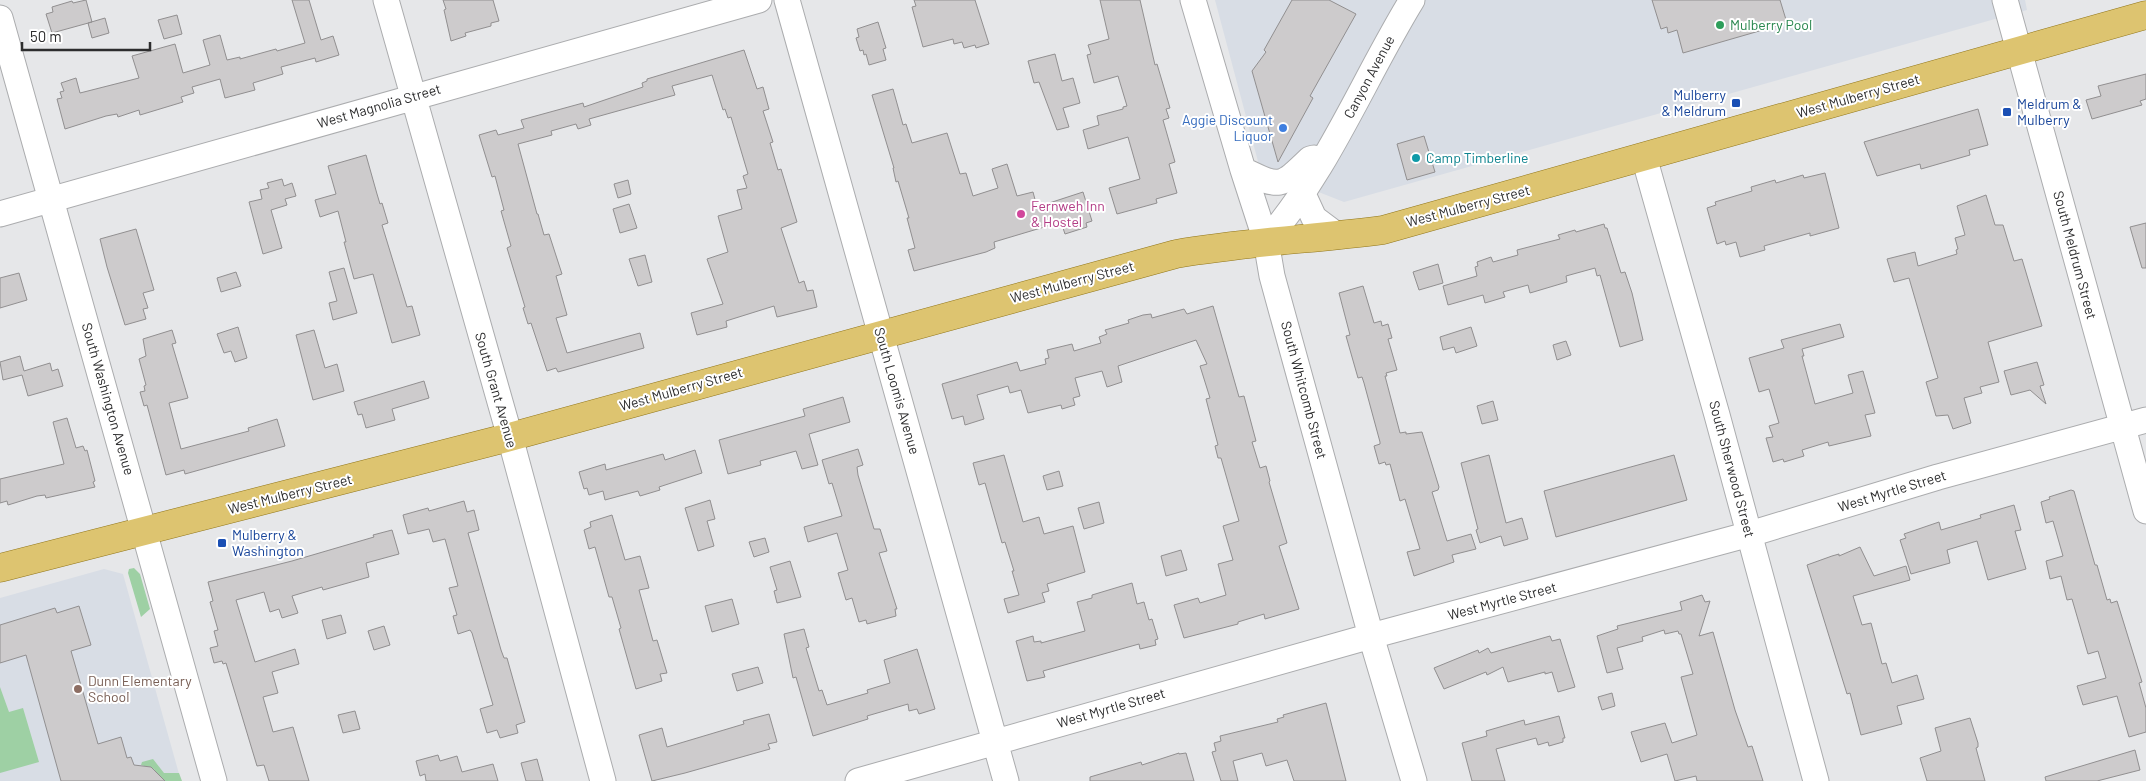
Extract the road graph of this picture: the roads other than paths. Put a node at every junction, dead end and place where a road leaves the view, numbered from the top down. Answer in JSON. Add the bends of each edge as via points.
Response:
{"nodes":[{"id":1,"x":386,"y":0,"type":"edge"},
{"id":2,"x":759,"y":0,"type":"edge"},
{"id":3,"x":787,"y":0,"type":"edge"},
{"id":4,"x":1193,"y":0,"type":"edge"},
{"id":5,"x":1412,"y":0,"type":"edge"},
{"id":6,"x":2005,"y":0,"type":"edge"},
{"id":7,"x":2146,"y":15,"type":"edge"},
{"id":8,"x":0,"y":18,"type":"edge"},
{"id":9,"x":2019,"y":51,"type":"junction"},
{"id":10,"x":413,"y":97,"type":"junction"},
{"id":11,"x":1326,"y":154,"type":"junction"},
{"id":12,"x":1644,"y":157,"type":"junction"},
{"id":13,"x":1243,"y":170,"type":"junction"},
{"id":14,"x":1302,"y":192,"type":"junction"},
{"id":15,"x":51,"y":199,"type":"junction"},
{"id":16,"x":0,"y":214,"type":"edge"},
{"id":17,"x":1338,"y":236,"type":"junction"},
{"id":18,"x":1266,"y":241,"type":"junction"},
{"id":19,"x":881,"y":334,"type":"junction"},
{"id":20,"x":2146,"y":420,"type":"edge"},
{"id":21,"x":2122,"y":426,"type":"junction"},
{"id":22,"x":510,"y":437,"type":"junction"},
{"id":23,"x":2146,"y":511,"type":"edge"},
{"id":24,"x":144,"y":530,"type":"junction"},
{"id":25,"x":1750,"y":534,"type":"junction"},
{"id":26,"x":0,"y":568,"type":"edge"},
{"id":27,"x":1371,"y":636,"type":"junction"},
{"id":28,"x":995,"y":741,"type":"junction"},
{"id":29,"x":214,"y":781,"type":"edge"},
{"id":30,"x":603,"y":781,"type":"edge"},
{"id":31,"x":858,"y":781,"type":"edge"},
{"id":32,"x":1006,"y":781,"type":"edge"},
{"id":33,"x":1414,"y":781,"type":"edge"},
{"id":34,"x":1816,"y":781,"type":"edge"}],
"edges":[{"from":1,"to":10,"type":"street","name":"South Grant Avenue"},
{"from":2,"to":10,"type":"street","name":"West Magnolia Street"},
{"from":3,"to":19,"type":"street","name":"South Loomis Avenue"},
{"from":4,"to":13,"type":"street","name":"South Whitcomb Street"},
{"from":5,"to":11,"type":"street","name":"Canyon Avenue"},
{"from":6,"to":9,"type":"street","name":"South Meldrum Street"},
{"from":7,"to":9,"type":"main road","name":"West Mulberry Street"},
{"from":8,"to":15,"type":"street","name":"South Washington Avenue"},
{"from":9,"to":12,"type":"main road","name":"West Mulberry Street"},
{"from":9,"to":21,"type":"street","name":"South Meldrum Street"},
{"from":10,"to":15,"type":"street","name":"West Magnolia Street"},
{"from":10,"to":22,"type":"street","name":"South Grant Avenue"},
{"from":11,"to":13,"type":"street","via":[[1310,160],[1289,179],[1277,183]]},
{"from":11,"to":14,"type":"street","name":"Canyon Avenue"},
{"from":12,"to":17,"type":"main road","name":"West Mulberry Street","via":[[1383,230]]},
{"from":12,"to":25,"type":"street","name":"South Sherwood Street"},
{"from":13,"to":18,"type":"street","name":"South Whitcomb Street"},
{"from":14,"to":17,"type":"street","via":[[1314,218]]},
{"from":14,"to":18,"type":"street","name":"Canyon Avenue","via":[[1288,216]]},
{"from":15,"to":16,"type":"street","name":"West Magnolia Street"},
{"from":15,"to":24,"type":"street","name":"South Washington Avenue"},
{"from":17,"to":18,"type":"main road","name":"West Mulberry Street"},
{"from":18,"to":19,"type":"main road","name":"West Mulberry Street","via":[[1176,254]]},
{"from":18,"to":27,"type":"street","name":"South Whitcomb Street","via":[[1272,276]]},
{"from":19,"to":22,"type":"main road","name":"West Mulberry Street"},
{"from":19,"to":28,"type":"street","name":"South Loomis Avenue"},
{"from":20,"to":21,"type":"street","name":"West Myrtle Street"},
{"from":21,"to":23,"type":"street","name":"South Meldrum Street"},
{"from":21,"to":25,"type":"street","name":"West Myrtle Street"},
{"from":22,"to":24,"type":"main road","name":"West Mulberry Street"},
{"from":22,"to":30,"type":"street","name":"South Grant Avenue"},
{"from":24,"to":26,"type":"main road","name":"West Mulberry Street"},
{"from":24,"to":29,"type":"street","name":"South Washington Avenue"},
{"from":25,"to":27,"type":"street","name":"West Myrtle Street"},
{"from":25,"to":34,"type":"street","name":"South Sherwood Street"},
{"from":27,"to":28,"type":"street","name":"West Myrtle Street"},
{"from":27,"to":33,"type":"street","name":"South Whitcomb Street"},
{"from":28,"to":31,"type":"street","name":"West Myrtle Street"},
{"from":28,"to":32,"type":"street","name":"South Loomis Avenue"}]}
